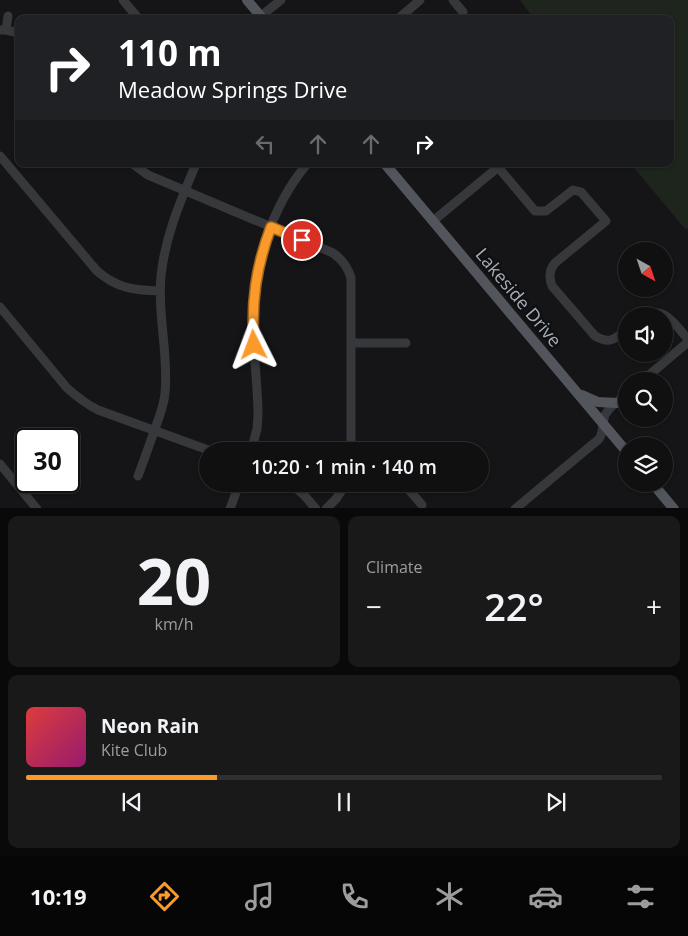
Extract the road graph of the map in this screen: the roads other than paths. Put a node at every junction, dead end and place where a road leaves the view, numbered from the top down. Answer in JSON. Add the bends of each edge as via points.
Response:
{"nodes":[{"id":1,"x":123,"y":0,"type":"edge"},
{"id":2,"x":247,"y":0,"type":"edge"},
{"id":3,"x":281,"y":0,"type":"edge"},
{"id":4,"x":420,"y":0,"type":"edge"},
{"id":5,"x":452,"y":0,"type":"edge"},
{"id":6,"x":463,"y":12,"type":"dead end"},
{"id":7,"x":136,"y":15,"type":"edge"},
{"id":8,"x":260,"y":15,"type":"edge"},
{"id":9,"x":265,"y":15,"type":"edge"},
{"id":10,"x":403,"y":15,"type":"edge"},
{"id":11,"x":8,"y":16,"type":"dead end"},
{"id":12,"x":3,"y":30,"type":"edge"},
{"id":13,"x":0,"y":156,"type":"edge"},
{"id":14,"x":137,"y":167,"type":"edge"},
{"id":15,"x":195,"y":167,"type":"edge"},
{"id":16,"x":305,"y":167,"type":"edge"},
{"id":17,"x":388,"y":167,"type":"edge"},
{"id":18,"x":499,"y":167,"type":"edge"},
{"id":19,"x":501,"y":167,"type":"edge"},
{"id":20,"x":185,"y":191,"type":"junction"},
{"id":21,"x":433,"y":221,"type":"junction"},
{"id":22,"x":271,"y":227,"type":"junction"},
{"id":23,"x":160,"y":290,"type":"junction"},
{"id":24,"x":0,"y":307,"type":"edge"},
{"id":25,"x":673,"y":322,"type":"edge"},
{"id":26,"x":618,"y":337,"type":"edge"},
{"id":27,"x":688,"y":341,"type":"edge"},
{"id":28,"x":351,"y":343,"type":"junction"},
{"id":29,"x":406,"y":343,"type":"dead end"},
{"id":30,"x":652,"y":372,"type":"edge"},
{"id":31,"x":578,"y":393,"type":"junction"},
{"id":32,"x":617,"y":403,"type":"joint"},
{"id":33,"x":604,"y":424,"type":"junction"},
{"id":34,"x":154,"y":431,"type":"junction"},
{"id":35,"x":618,"y":441,"type":"edge"},
{"id":36,"x":253,"y":442,"type":"edge"},
{"id":37,"x":351,"y":442,"type":"edge"},
{"id":38,"x":199,"y":447,"type":"edge"},
{"id":39,"x":0,"y":464,"type":"edge"},
{"id":40,"x":138,"y":476,"type":"dead end"},
{"id":41,"x":236,"y":492,"type":"edge"},
{"id":42,"x":300,"y":492,"type":"edge"},
{"id":43,"x":342,"y":492,"type":"edge"},
{"id":44,"x":411,"y":492,"type":"edge"},
{"id":45,"x":660,"y":492,"type":"edge"},
{"id":46,"x":422,"y":505,"type":"dead end"},
{"id":47,"x":37,"y":508,"type":"edge"},
{"id":48,"x":230,"y":508,"type":"edge"},
{"id":49,"x":316,"y":508,"type":"edge"},
{"id":50,"x":326,"y":508,"type":"edge"},
{"id":51,"x":515,"y":508,"type":"edge"},
{"id":52,"x":674,"y":508,"type":"edge"}],
"edges":[{"from":1,"to":7,"type":"street"},
{"from":2,"to":8,"type":"main road"},
{"from":3,"to":9,"type":"street"},
{"from":4,"to":10,"type":"street"},
{"from":5,"to":6,"type":"street"},
{"from":11,"to":12,"type":"street"},
{"from":13,"to":23,"type":"street","via":[[105,278],[125,288]]},
{"from":14,"to":20,"type":"street"},
{"from":15,"to":20,"type":"street"},
{"from":16,"to":22,"type":"street","via":[[281,202]]},
{"from":17,"to":21,"type":"main road","name":"Lakeside Drive"},
{"from":18,"to":21,"type":"street"},
{"from":19,"to":26,"type":"street","via":[[536,211],[546,211],[573,190],[582,192],[606,221],[555,263],[549,277],[552,286],[595,336],[603,340]]},
{"from":20,"to":22,"type":"street"},
{"from":20,"to":23,"type":"street","via":[[168,239]]},
{"from":21,"to":31,"type":"main road","name":"Lakeside Drive"},
{"from":22,"to":28,"type":"street","via":[[334,253],[345,264],[351,278]]},
{"from":22,"to":36,"type":"street","via":[[259,265],[253,304],[258,415]]},
{"from":23,"to":34,"type":"street","via":[[166,383]]},
{"from":24,"to":34,"type":"street","via":[[77,397],[98,410]]},
{"from":25,"to":27,"type":"street"},
{"from":27,"to":30,"type":"street"},
{"from":28,"to":29,"type":"street"},
{"from":28,"to":37,"type":"street"},
{"from":31,"to":32,"type":"main road","via":[[598,402]]},
{"from":31,"to":33,"type":"main road","name":"Lakeside Drive"},
{"from":32,"to":33,"type":"street","via":[[607,412]]},
{"from":33,"to":35,"type":"main road","name":"Lakeside Drive"},
{"from":33,"to":51,"type":"street","via":[[598,440]]},
{"from":34,"to":38,"type":"street"},
{"from":34,"to":40,"type":"street"},
{"from":39,"to":47,"type":"street"},
{"from":41,"to":48,"type":"street"},
{"from":42,"to":49,"type":"street"},
{"from":43,"to":50,"type":"street"},
{"from":44,"to":46,"type":"street"},
{"from":45,"to":52,"type":"main road"}]}
